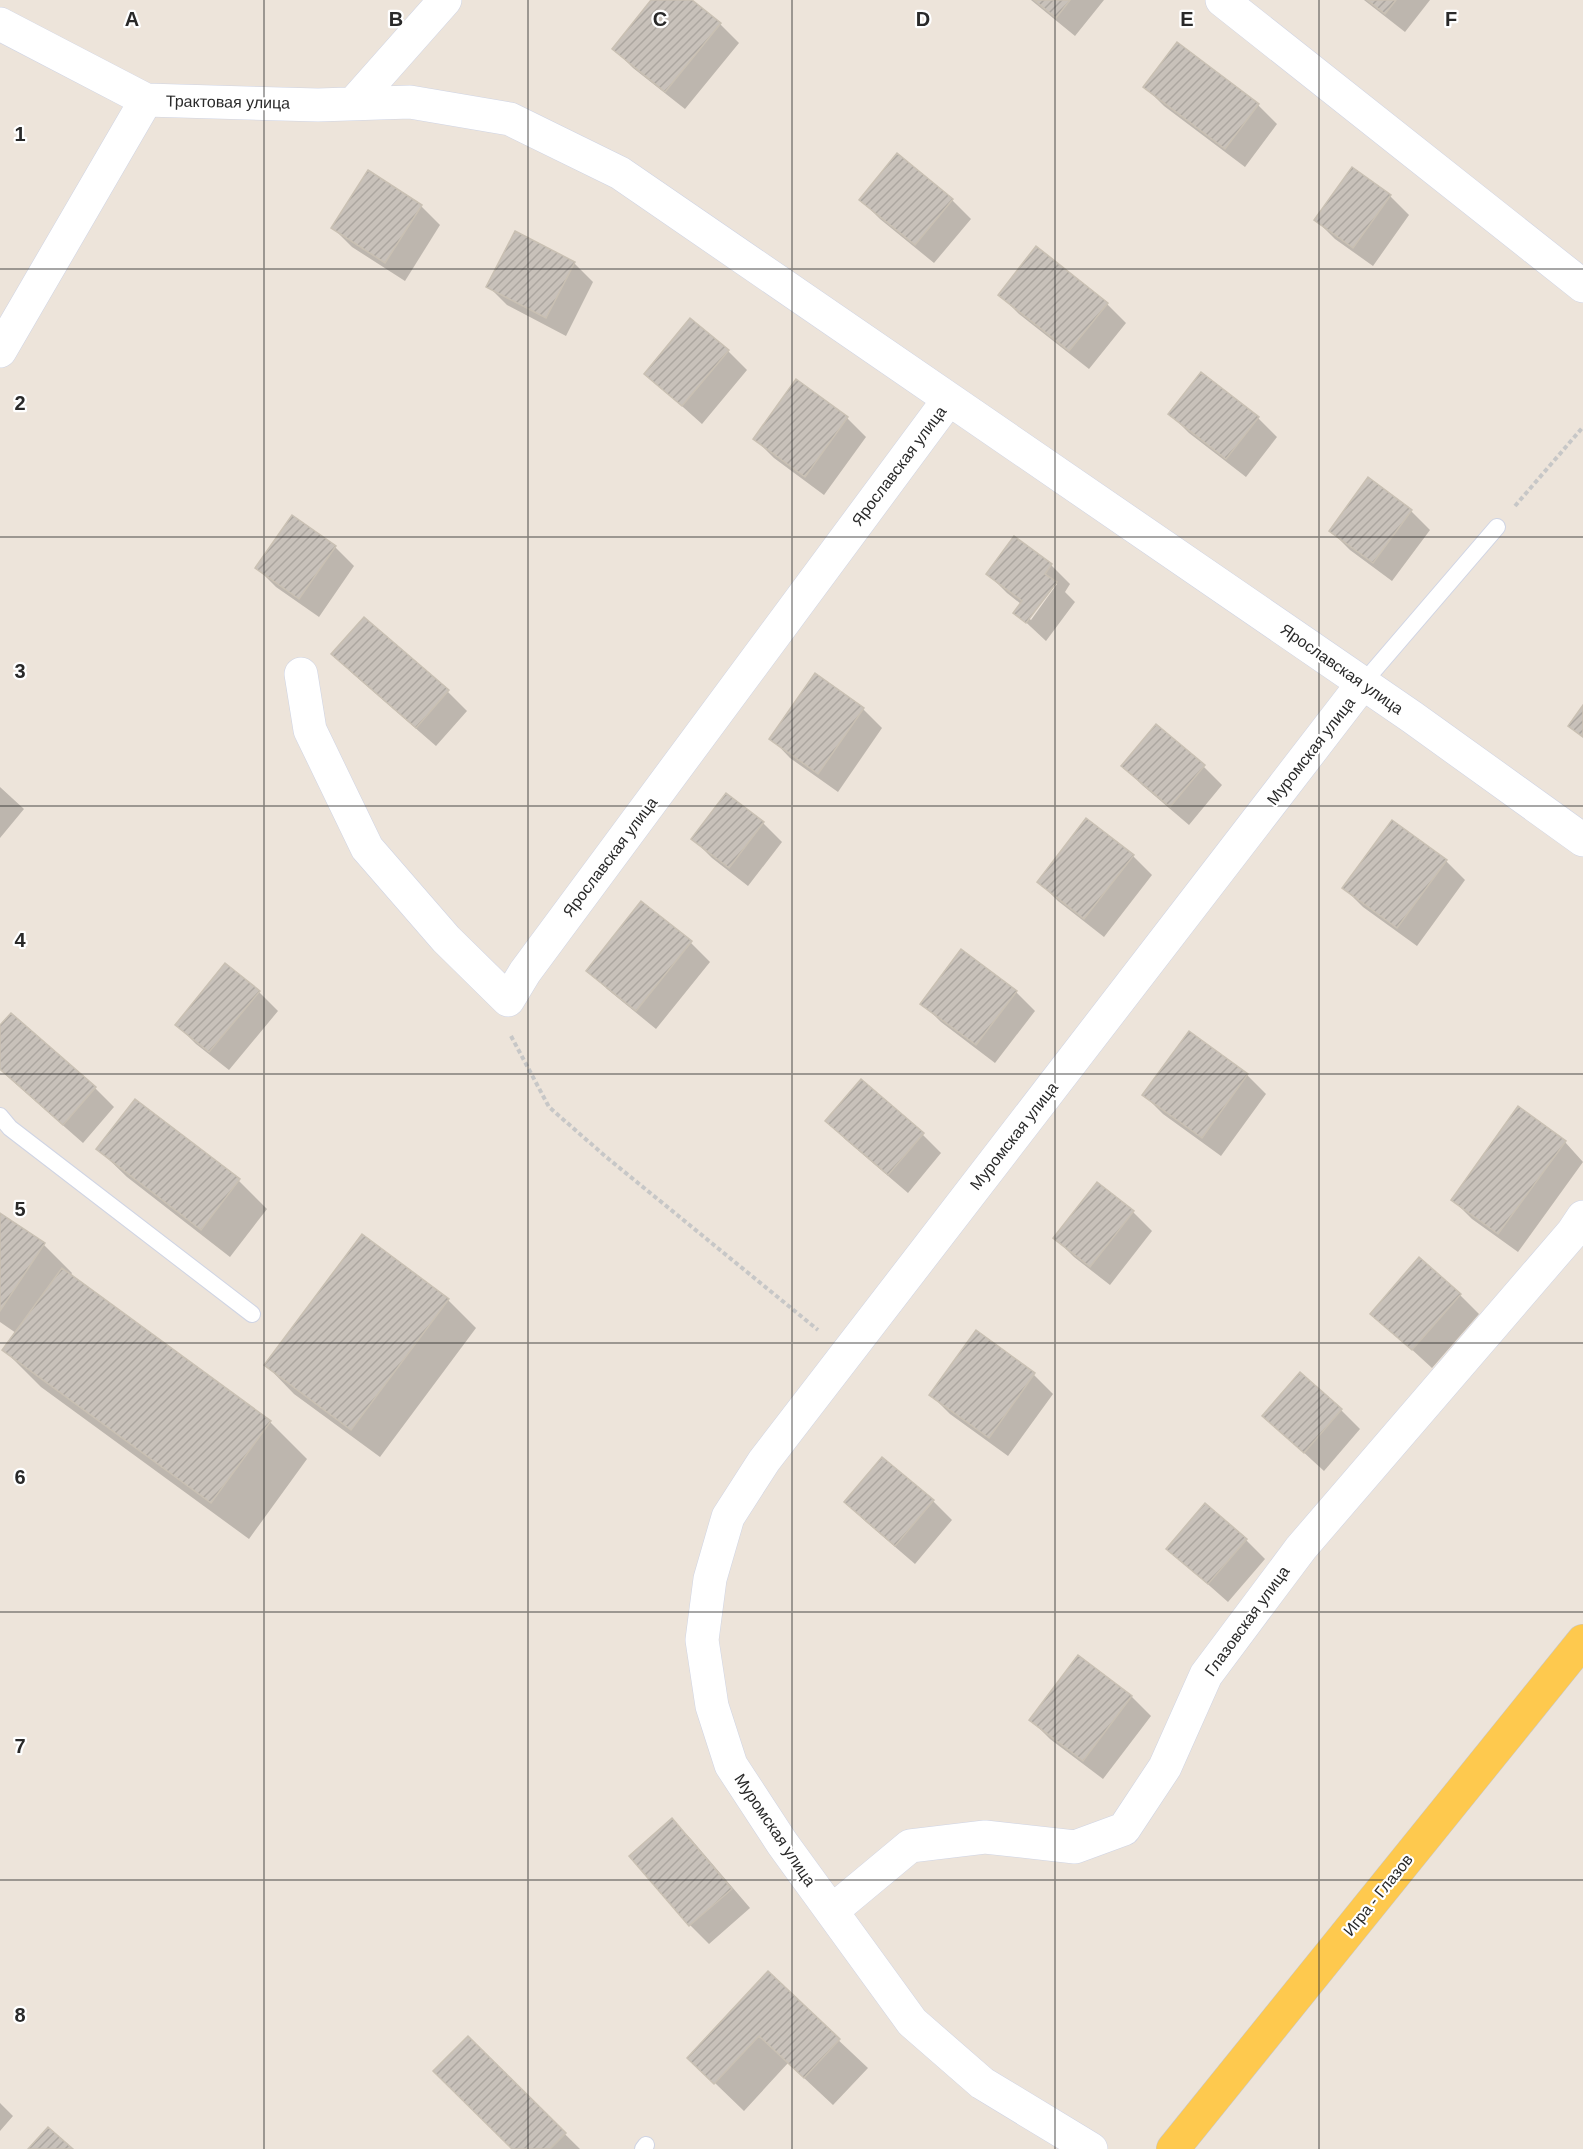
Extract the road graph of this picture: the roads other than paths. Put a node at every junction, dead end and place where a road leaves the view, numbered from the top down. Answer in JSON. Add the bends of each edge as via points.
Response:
{"nodes":[{"id":1,"x":445,"y":0,"type":"edge"},
{"id":2,"x":1237,"y":4,"type":"edge"},
{"id":3,"x":0,"y":24,"type":"edge"},
{"id":4,"x":146,"y":100,"type":"junction"},
{"id":5,"x":353,"y":104,"type":"junction"},
{"id":6,"x":1583,"y":285,"type":"edge"},
{"id":7,"x":0,"y":351,"type":"edge"},
{"id":8,"x":949,"y":399,"type":"junction"},
{"id":9,"x":1497,"y":527,"type":"road end"},
{"id":10,"x":301,"y":674,"type":"dead end"},
{"id":11,"x":1363,"y":683,"type":"junction"},
{"id":12,"x":1583,"y":840,"type":"edge"},
{"id":13,"x":0,"y":1116,"type":"edge"},
{"id":14,"x":1583,"y":1217,"type":"edge"},
{"id":15,"x":252,"y":1314,"type":"dead end"},
{"id":16,"x":1583,"y":1641,"type":"edge"},
{"id":17,"x":832,"y":1911,"type":"junction"},
{"id":18,"x":1091,"y":2149,"type":"edge"},
{"id":19,"x":1173,"y":2149,"type":"edge"}],
"edges":[{"from":1,"to":5,"type":"street"},
{"from":2,"to":6,"type":"street"},
{"from":3,"to":4,"type":"street"},
{"from":4,"to":5,"type":"street","name":"Трактовая улица"},
{"from":4,"to":7,"type":"street","name":"Трактовая улица"},
{"from":5,"to":8,"type":"street","name":"Ярославская улица","via":[[410,102],[510,119],[621,173]]},
{"from":8,"to":10,"type":"street","name":"Ярославская улица","via":[[508,999],[446,939],[368,848],[310,730]]},
{"from":8,"to":11,"type":"street","name":"Ярославская улица"},
{"from":9,"to":11,"type":"lane","name":"Муромская улица"},
{"from":11,"to":12,"type":"street","name":"Ярославская улица"},
{"from":11,"to":17,"type":"street","name":"Муромская улица","via":[[764,1461],[728,1517],[710,1579],[702,1640],[712,1706],[732,1765]]},
{"from":13,"to":15,"type":"lane","via":[[10,1128]]},
{"from":14,"to":17,"type":"street","name":"Глазовская улица","via":[[1301,1548],[1206,1676],[1165,1767],[1124,1829],[1075,1847],[985,1837],[910,1846]]},
{"from":16,"to":19,"type":"main road","name":"Игра - Глазов"},
{"from":17,"to":18,"type":"street","name":"Муромская улица","via":[[912,2022],[982,2083]]}]}
